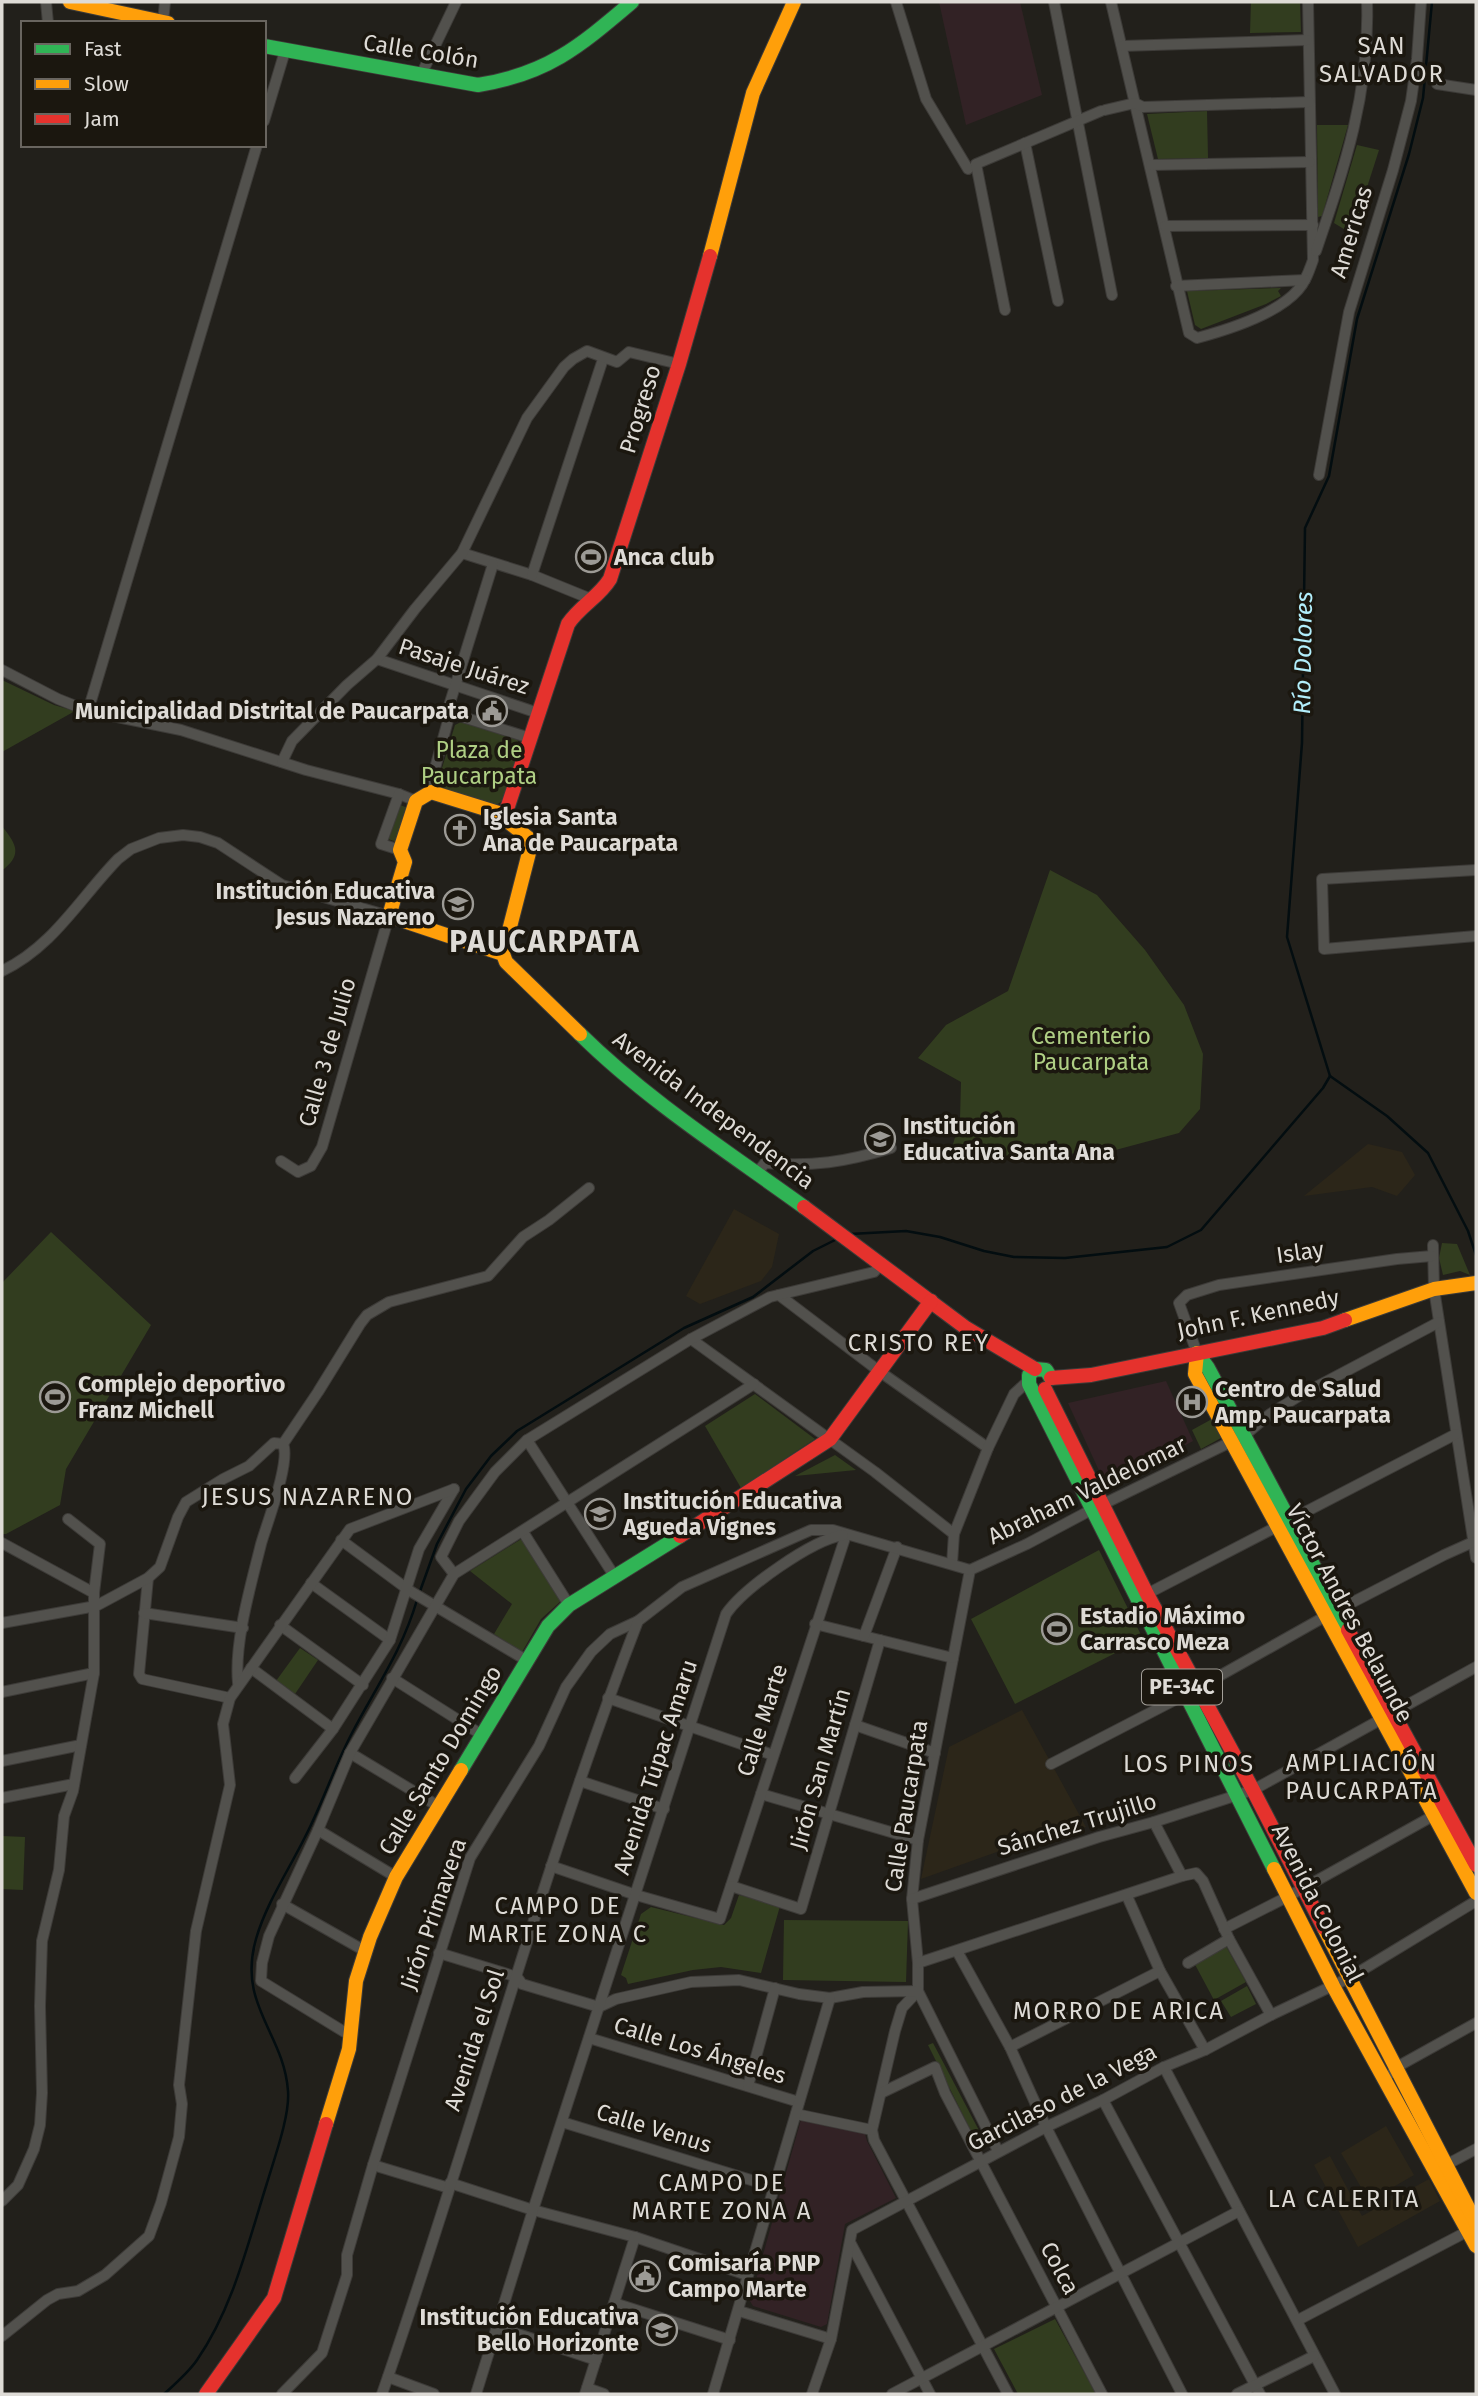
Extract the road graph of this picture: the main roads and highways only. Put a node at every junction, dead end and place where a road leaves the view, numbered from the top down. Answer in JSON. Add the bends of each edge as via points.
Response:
{"nodes":[{"id":1,"x":70,"y":2,"type":"edge"},
{"id":2,"x":632,"y":2,"type":"edge"},
{"id":3,"x":794,"y":2,"type":"edge"},
{"id":4,"x":161,"y":21,"type":"edge"},
{"id":5,"x":266,"y":46,"type":"edge"},
{"id":6,"x":505,"y":815,"type":"junction"},
{"id":7,"x":503,"y":954,"type":"junction"},
{"id":8,"x":1474,"y":1283,"type":"edge"},
{"id":9,"x":931,"y":1301,"type":"junction"},
{"id":10,"x":1197,"y":1353,"type":"junction"},
{"id":11,"x":1037,"y":1380,"type":"junction"},
{"id":12,"x":1191,"y":1691,"type":"junction"},
{"id":13,"x":1440,"y":1812,"type":"junction"},
{"id":14,"x":1476,"y":1864,"type":"edge"},
{"id":15,"x":1476,"y":1893,"type":"edge"},
{"id":16,"x":1391,"y":2075,"type":"junction"},
{"id":17,"x":1474,"y":2227,"type":"edge"},
{"id":18,"x":1476,"y":2246,"type":"edge"},
{"id":19,"x":206,"y":2394,"type":"edge"}],
"edges":[{"from":1,"to":4,"type":"main road"},
{"from":2,"to":5,"type":"main road","name":"Calle Colón","via":[[584,44],[543,69],[514,80],[478,85]]},
{"from":3,"to":6,"type":"main road","name":"Progreso","via":[[753,93],[678,364],[610,579],[604,592],[568,624]]},
{"from":6,"to":7,"type":"main road","via":[[514,829],[532,841]]},
{"from":6,"to":7,"type":"main road","via":[[431,792],[416,801],[400,850],[405,862],[389,916]]},
{"from":7,"to":9,"type":"main road","name":"Avenida Independencia","via":[[598,1052],[662,1104]]},
{"from":8,"to":10,"type":"main road","name":"John F. Kennedy","via":[[1434,1289],[1323,1328]]},
{"from":9,"to":11,"type":"main road","name":"Avenida Independencia","via":[[1011,1356]]},
{"from":9,"to":19,"type":"main road","name":"Calle Santo Domingo","via":[[830,1439],[569,1605],[548,1626],[396,1877],[356,1981],[351,2036],[274,2298]]},
{"from":10,"to":11,"type":"main road","name":"John F. Kennedy","via":[[1091,1375]]},
{"from":10,"to":13,"type":"main road","name":"Víctor Andres Belaunde","via":[[1195,1374],[1239,1438]]},
{"from":11,"to":12,"type":"main road","name":"Avenida Colonial","number":"PE-34C"},
{"from":12,"to":16,"type":"main road","name":"Avenida Colonial","number":"PE-34C","via":[[1334,1986]]},
{"from":12,"to":16,"type":"main road","name":"Avenida Colonial","number":"PE-34C","via":[[1253,1790],[1349,1978]]},
{"from":13,"to":14,"type":"main road","name":"Víctor Andres Belaunde"},
{"from":13,"to":15,"type":"main road","name":"Víctor Andres Belaunde"},
{"from":16,"to":17,"type":"main road","name":"Avenida Colonial","number":"PE-34C"},
{"from":17,"to":18,"type":"main road","name":"Avenida Colonial","number":"PE-34C"}]}
